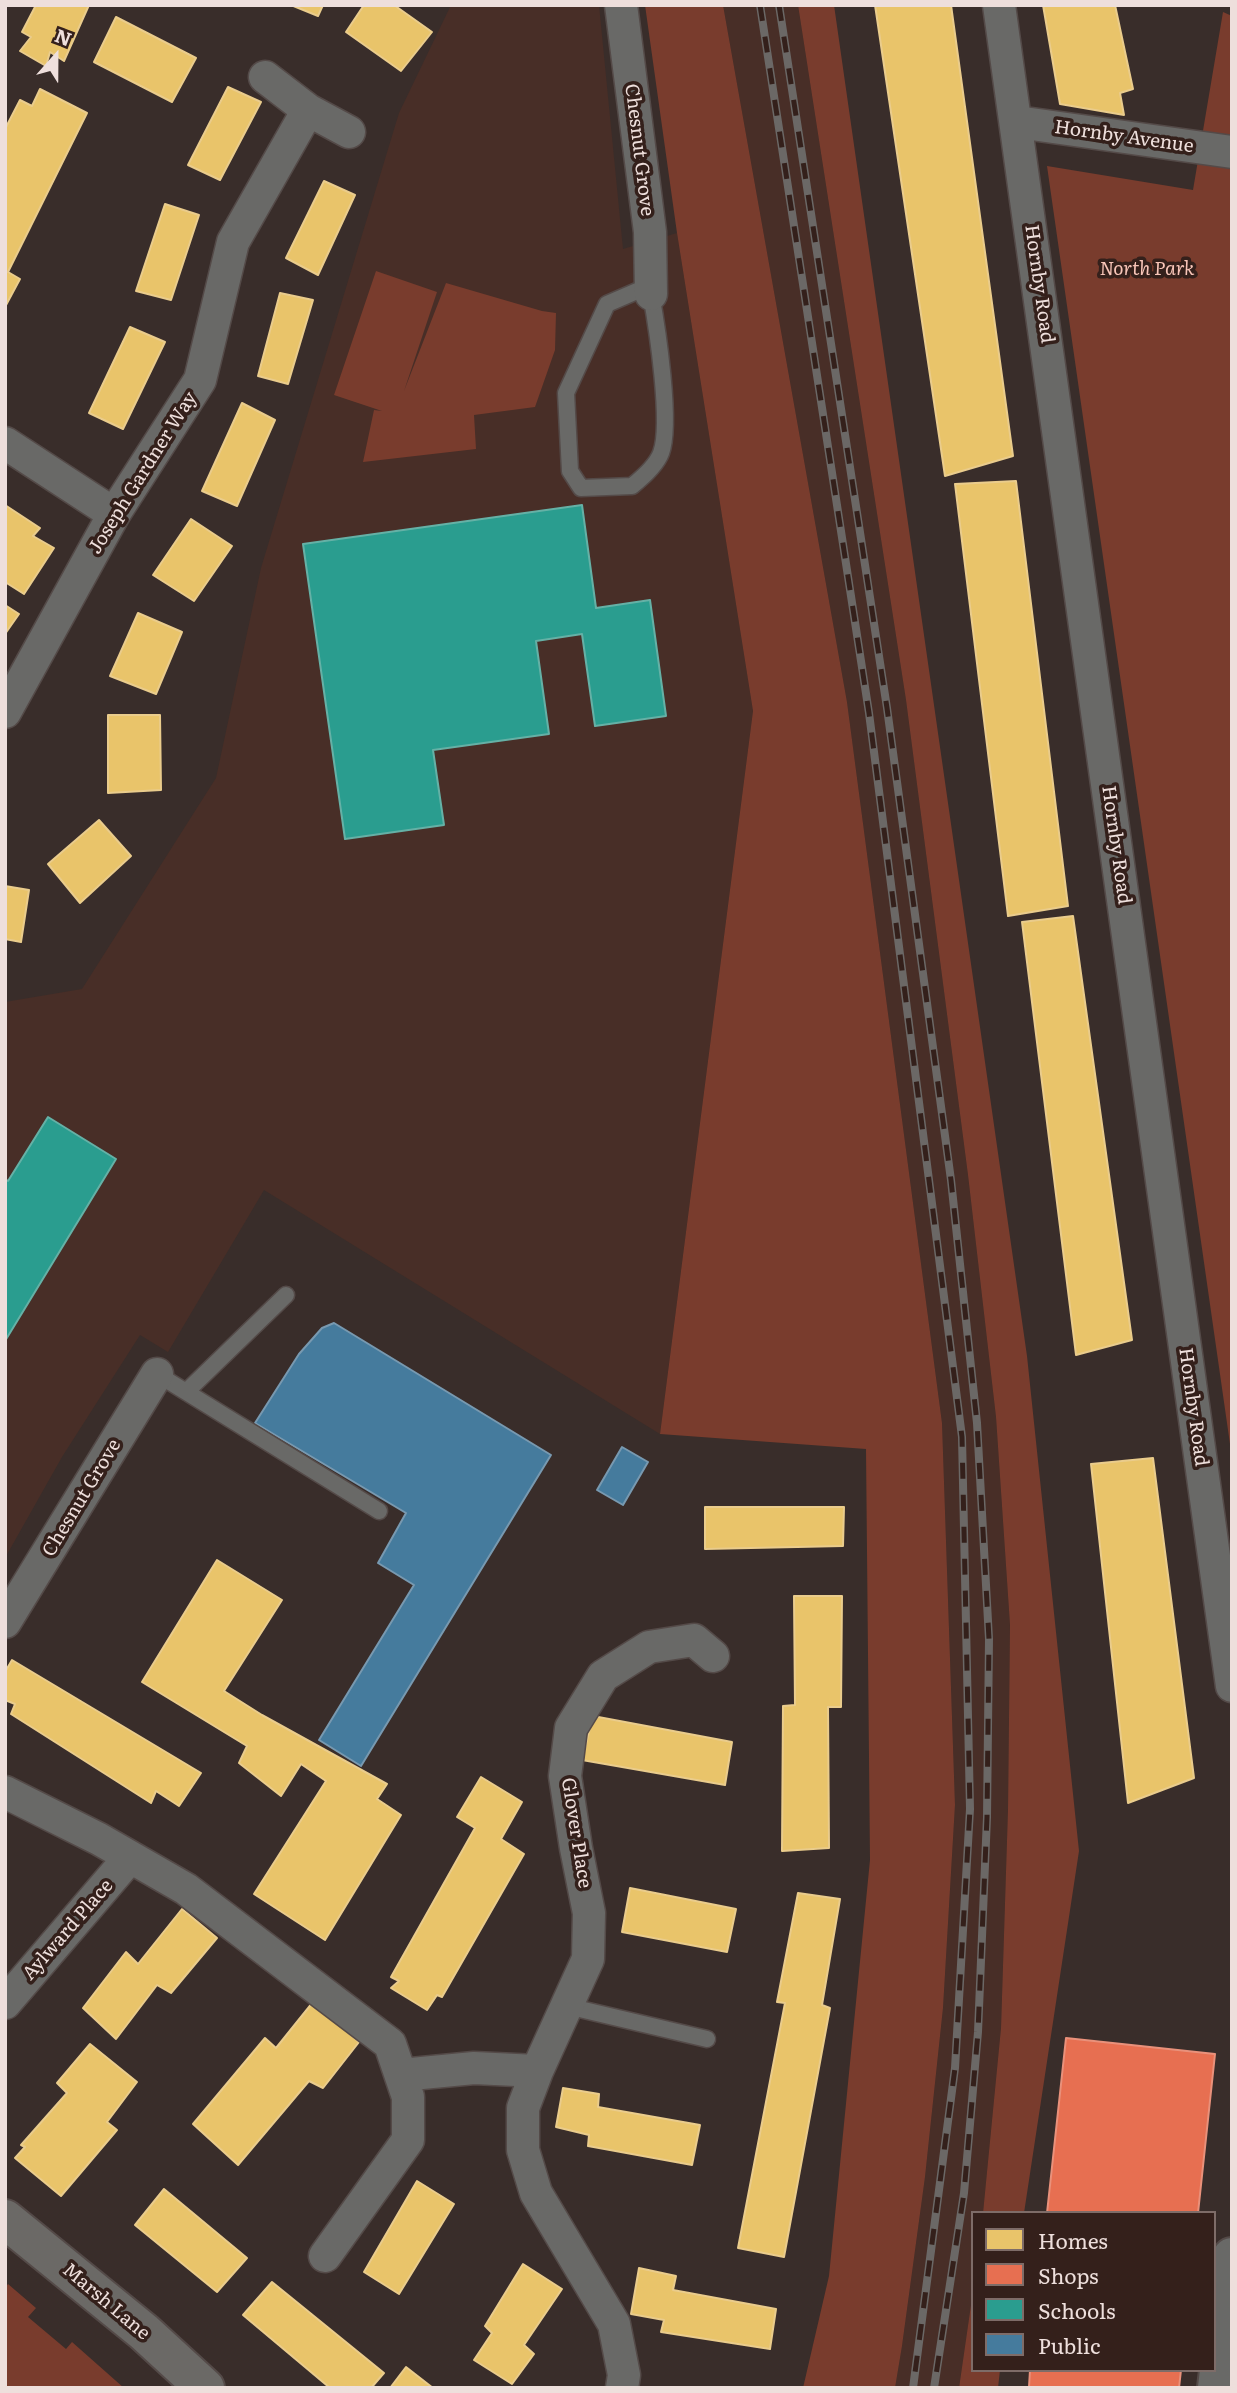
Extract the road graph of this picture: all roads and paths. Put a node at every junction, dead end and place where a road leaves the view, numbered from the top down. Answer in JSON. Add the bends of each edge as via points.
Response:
{"nodes":[{"id":1,"x":621,"y":5,"type":"edge"},
{"id":2,"x":999,"y":5,"type":"edge"},
{"id":3,"x":265,"y":77,"type":"dead end"},
{"id":4,"x":308,"y":110,"type":"junction"},
{"id":5,"x":1017,"y":122,"type":"junction"},
{"id":6,"x":349,"y":132,"type":"dead end"},
{"id":7,"x":1232,"y":152,"type":"edge"},
{"id":8,"x":652,"y":294,"type":"junction"},
{"id":9,"x":5,"y":443,"type":"edge"},
{"id":10,"x":114,"y":514,"type":"junction"},
{"id":11,"x":5,"y":712,"type":"edge"},
{"id":12,"x":286,"y":1294,"type":"dead end"},
{"id":13,"x":158,"y":1374,"type":"joint"},
{"id":14,"x":186,"y":1392,"type":"junction"},
{"id":15,"x":379,"y":1511,"type":"dead end"},
{"id":16,"x":5,"y":1622,"type":"edge"},
{"id":17,"x":713,"y":1656,"type":"dead end"},
{"id":18,"x":1232,"y":1686,"type":"edge"},
{"id":19,"x":5,"y":1792,"type":"edge"},
{"id":20,"x":130,"y":1857,"type":"junction"},
{"id":21,"x":5,"y":2003,"type":"edge"},
{"id":22,"x":567,"y":2006,"type":"junction"},
{"id":23,"x":707,"y":2039,"type":"dead end"},
{"id":24,"x":537,"y":2071,"type":"junction"},
{"id":25,"x":401,"y":2075,"type":"junction"},
{"id":26,"x":5,"y":2219,"type":"edge"},
{"id":27,"x":326,"y":2256,"type":"dead end"},
{"id":28,"x":1232,"y":2257,"type":"edge"},
{"id":29,"x":205,"y":2388,"type":"edge"},
{"id":30,"x":622,"y":2388,"type":"edge"},
{"id":31,"x":1217,"y":2388,"type":"edge"}],
"edges":[{"from":1,"to":8,"type":"street","name":"Chesnut Grove","via":[[650,232]]},
{"from":2,"to":5,"type":"street","name":"Hornby Road"},
{"from":3,"to":4,"type":"street"},
{"from":4,"to":6,"type":"street"},
{"from":4,"to":10,"type":"street","name":"Joseph Gardner Way","via":[[233,242],[200,380]]},
{"from":5,"to":7,"type":"street","name":"Hornby Avenue"},
{"from":5,"to":18,"type":"street","name":"Hornby Road"},
{"from":8,"to":8,"type":"lane","via":[[665,428],[661,454],[632,486],[581,488],[570,471],[566,393],[607,304],[637,291]]},
{"from":9,"to":10,"type":"street"},
{"from":10,"to":11,"type":"street","name":"Joseph Gardner Way"},
{"from":12,"to":14,"type":"lane"},
{"from":13,"to":14,"type":"lane"},
{"from":13,"to":16,"type":"street","name":"Chesnut Grove"},
{"from":14,"to":15,"type":"lane"},
{"from":17,"to":22,"type":"street","name":"Glover Place","via":[[694,1640],[649,1647],[603,1676],[571,1728],[565,1776],[589,1913],[588,1959]]},
{"from":19,"to":20,"type":"street"},
{"from":20,"to":21,"type":"street","name":"Aylward Place"},
{"from":20,"to":25,"type":"street","via":[[186,1889],[390,2044]]},
{"from":22,"to":23,"type":"lane"},
{"from":22,"to":24,"type":"street","name":"Glover Place"},
{"from":24,"to":25,"type":"street","via":[[474,2068]]},
{"from":24,"to":30,"type":"street","name":"Glover Place","via":[[523,2108],[523,2150],[536,2193],[614,2324],[624,2375]]},
{"from":25,"to":27,"type":"street","via":[[408,2097],[408,2140]]},
{"from":26,"to":29,"type":"main road","name":"Marsh Lane"},
{"from":28,"to":31,"type":"street"}]}
